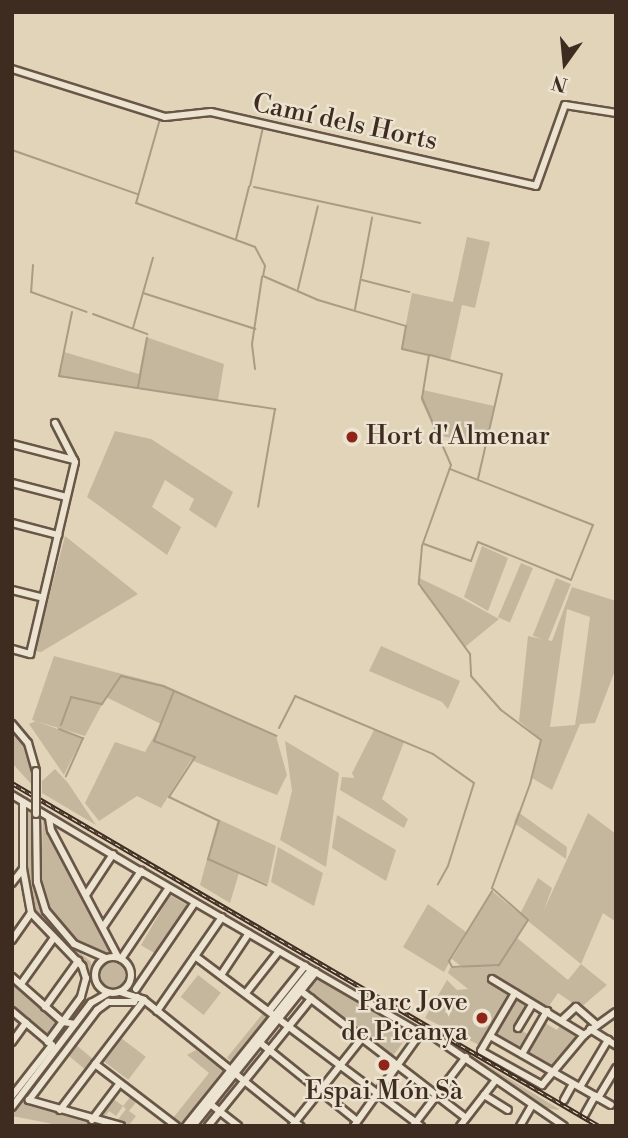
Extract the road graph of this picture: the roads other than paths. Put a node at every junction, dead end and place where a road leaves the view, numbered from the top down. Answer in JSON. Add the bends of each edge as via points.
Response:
{"nodes":[{"id":1,"x":12,"y":69,"type":"edge"},
{"id":2,"x":616,"y":113,"type":"edge"},
{"id":3,"x":55,"y":423,"type":"dead end"},
{"id":4,"x":12,"y":444,"type":"edge"},
{"id":5,"x":74,"y":460,"type":"junction"},
{"id":6,"x":12,"y":484,"type":"edge"},
{"id":7,"x":66,"y":498,"type":"junction"},
{"id":8,"x":12,"y":523,"type":"edge"},
{"id":9,"x":58,"y":535,"type":"junction"},
{"id":10,"x":12,"y":590,"type":"edge"},
{"id":11,"x":43,"y":598,"type":"junction"},
{"id":12,"x":12,"y":649,"type":"edge"},
{"id":13,"x":13,"y":724,"type":"edge"},
{"id":14,"x":12,"y":795,"type":"edge"},
{"id":15,"x":23,"y":802,"type":"junction"},
{"id":16,"x":49,"y":818,"type":"junction"},
{"id":17,"x":57,"y":823,"type":"junction"},
{"id":18,"x":50,"y":828,"type":"junction"},
{"id":19,"x":113,"y":854,"type":"junction"},
{"id":20,"x":12,"y":856,"type":"edge"},
{"id":21,"x":23,"y":865,"type":"junction"},
{"id":22,"x":141,"y":871,"type":"junction"},
{"id":23,"x":12,"y":883,"type":"edge"},
{"id":24,"x":168,"y":889,"type":"junction"},
{"id":25,"x":86,"y":895,"type":"junction"},
{"id":26,"x":194,"y":904,"type":"junction"},
{"id":27,"x":31,"y":912,"type":"junction"},
{"id":28,"x":222,"y":917,"type":"junction"},
{"id":29,"x":103,"y":927,"type":"junction"},
{"id":30,"x":249,"y":933,"type":"junction"},
{"id":31,"x":53,"y":939,"type":"junction"},
{"id":32,"x":12,"y":940,"type":"edge"},
{"id":33,"x":85,"y":951,"type":"junction"},
{"id":34,"x":279,"y":951,"type":"junction"},
{"id":35,"x":195,"y":956,"type":"junction"},
{"id":36,"x":105,"y":958,"type":"junction"},
{"id":37,"x":120,"y":958,"type":"junction"},
{"id":38,"x":78,"y":961,"type":"junction"},
{"id":39,"x":95,"y":968,"type":"junction"},
{"id":40,"x":311,"y":969,"type":"junction"},
{"id":41,"x":221,"y":975,"type":"junction"},
{"id":42,"x":12,"y":977,"type":"edge"},
{"id":43,"x":86,"y":978,"type":"junction"},
{"id":44,"x":95,"y":979,"type":"junction"},
{"id":45,"x":131,"y":979,"type":"junction"},
{"id":46,"x":492,"y":979,"type":"dead end"},
{"id":47,"x":21,"y":984,"type":"junction"},
{"id":48,"x":136,"y":989,"type":"junction"},
{"id":49,"x":299,"y":989,"type":"junction"},
{"id":50,"x":120,"y":992,"type":"junction"},
{"id":51,"x":108,"y":993,"type":"junction"},
{"id":52,"x":246,"y":993,"type":"junction"},
{"id":53,"x":515,"y":993,"type":"junction"},
{"id":54,"x":311,"y":999,"type":"junction"},
{"id":55,"x":140,"y":1001,"type":"junction"},
{"id":56,"x":91,"y":1003,"type":"junction"},
{"id":57,"x":531,"y":1006,"type":"dead end"},
{"id":58,"x":45,"y":1007,"type":"junction"},
{"id":59,"x":12,"y":1011,"type":"edge"},
{"id":60,"x":157,"y":1011,"type":"junction"},
{"id":61,"x":547,"y":1011,"type":"junction"},
{"id":62,"x":616,"y":1012,"type":"edge"},
{"id":63,"x":275,"y":1015,"type":"junction"},
{"id":64,"x":562,"y":1020,"type":"junction"},
{"id":65,"x":63,"y":1022,"type":"junction"},
{"id":66,"x":26,"y":1023,"type":"junction"},
{"id":67,"x":75,"y":1024,"type":"junction"},
{"id":68,"x":289,"y":1025,"type":"junction"},
{"id":69,"x":594,"y":1027,"type":"junction"},
{"id":70,"x":518,"y":1028,"type":"dead end"},
{"id":71,"x":420,"y":1031,"type":"junction"},
{"id":72,"x":584,"y":1035,"type":"junction"},
{"id":73,"x":490,"y":1036,"type":"junction"},
{"id":74,"x":362,"y":1038,"type":"junction"},
{"id":75,"x":258,"y":1040,"type":"junction"},
{"id":76,"x":608,"y":1040,"type":"junction"},
{"id":77,"x":12,"y":1042,"type":"edge"},
{"id":78,"x":52,"y":1045,"type":"junction"},
{"id":79,"x":616,"y":1045,"type":"edge"},
{"id":80,"x":270,"y":1050,"type":"junction"},
{"id":81,"x":522,"y":1054,"type":"junction"},
{"id":82,"x":466,"y":1058,"type":"junction"},
{"id":83,"x":95,"y":1064,"type":"junction"},
{"id":84,"x":341,"y":1064,"type":"junction"},
{"id":85,"x":397,"y":1065,"type":"junction"},
{"id":86,"x":616,"y":1069,"type":"edge"},
{"id":87,"x":233,"y":1072,"type":"junction"},
{"id":88,"x":554,"y":1072,"type":"junction"},
{"id":89,"x":244,"y":1081,"type":"junction"},
{"id":90,"x":495,"y":1081,"type":"junction"},
{"id":91,"x":120,"y":1083,"type":"junction"},
{"id":92,"x":577,"y":1086,"type":"junction"},
{"id":93,"x":320,"y":1091,"type":"junction"},
{"id":94,"x":377,"y":1092,"type":"junction"},
{"id":95,"x":484,"y":1095,"type":"junction"},
{"id":96,"x":12,"y":1096,"type":"edge"},
{"id":97,"x":436,"y":1096,"type":"junction"},
{"id":98,"x":597,"y":1097,"type":"junction"},
{"id":99,"x":564,"y":1100,"type":"dead end"},
{"id":100,"x":209,"y":1102,"type":"junction"},
{"id":101,"x":532,"y":1105,"type":"junction"},
{"id":102,"x":611,"y":1105,"type":"dead end"},
{"id":103,"x":12,"y":1107,"type":"edge"},
{"id":104,"x":60,"y":1110,"type":"junction"},
{"id":105,"x":508,"y":1110,"type":"dead end"},
{"id":106,"x":220,"y":1111,"type":"junction"},
{"id":107,"x":585,"y":1114,"type":"dead end"},
{"id":108,"x":92,"y":1120,"type":"junction"},
{"id":109,"x":354,"y":1123,"type":"edge"},
{"id":110,"x":463,"y":1123,"type":"edge"},
{"id":111,"x":173,"y":1125,"type":"edge"},
{"id":112,"x":296,"y":1125,"type":"edge"},
{"id":113,"x":417,"y":1125,"type":"edge"},
{"id":114,"x":562,"y":1125,"type":"edge"},
{"id":115,"x":121,"y":1126,"type":"edge"},
{"id":116,"x":186,"y":1126,"type":"edge"},
{"id":117,"x":193,"y":1126,"type":"edge"},
{"id":118,"x":208,"y":1126,"type":"edge"},
{"id":119,"x":238,"y":1126,"type":"edge"},
{"id":120,"x":520,"y":1126,"type":"edge"}],
"edges":[{"from":1,"to":2,"type":"street","name":"Camí dels Horts","via":[[165,117],[211,112],[536,186],[565,105]]},
{"from":3,"to":5,"type":"street"},
{"from":4,"to":5,"type":"street"},
{"from":5,"to":7,"type":"street"},
{"from":6,"to":7,"type":"street"},
{"from":7,"to":9,"type":"street"},
{"from":8,"to":9,"type":"street"},
{"from":9,"to":11,"type":"street"},
{"from":10,"to":11,"type":"street"},
{"from":11,"to":12,"type":"street","via":[[30,654]]},
{"from":13,"to":33,"type":"street","bridge":true,"via":[[28,743],[36,771],[37,882],[44,905],[63,933]]},
{"from":14,"to":15,"type":"street"},
{"from":15,"to":16,"type":"street"},
{"from":15,"to":21,"type":"street"},
{"from":16,"to":17,"type":"street"},
{"from":16,"to":18,"type":"street"},
{"from":17,"to":18,"type":"street"},
{"from":17,"to":19,"type":"street"},
{"from":18,"to":25,"type":"street"},
{"from":19,"to":22,"type":"street"},
{"from":19,"to":25,"type":"street"},
{"from":20,"to":21,"type":"street"},
{"from":21,"to":23,"type":"street"},
{"from":21,"to":27,"type":"street"},
{"from":22,"to":24,"type":"street"},
{"from":22,"to":28,"type":"street"},
{"from":22,"to":29,"type":"street"},
{"from":24,"to":26,"type":"street"},
{"from":24,"to":37,"type":"street"},
{"from":25,"to":29,"type":"street"},
{"from":26,"to":28,"type":"street"},
{"from":26,"to":48,"type":"street"},
{"from":27,"to":31,"type":"street"},
{"from":27,"to":32,"type":"street"},
{"from":28,"to":30,"type":"street"},
{"from":28,"to":35,"type":"street"},
{"from":29,"to":37,"type":"street"},
{"from":30,"to":34,"type":"street"},
{"from":30,"to":41,"type":"street"},
{"from":31,"to":38,"type":"street"},
{"from":31,"to":47,"type":"street"},
{"from":33,"to":36,"type":"street"},
{"from":33,"to":39,"type":"street"},
{"from":34,"to":40,"type":"street"},
{"from":34,"to":52,"type":"street"},
{"from":35,"to":41,"type":"street"},
{"from":35,"to":60,"type":"street"},
{"from":36,"to":37,"type":"street"},
{"from":36,"to":39,"type":"street"},
{"from":37,"to":45,"type":"street","via":[[130,968]]},
{"from":38,"to":43,"type":"street"},
{"from":38,"to":58,"type":"street"},
{"from":39,"to":44,"type":"street"},
{"from":40,"to":49,"type":"street"},
{"from":40,"to":63,"type":"street"},
{"from":40,"to":71,"type":"street"},
{"from":41,"to":52,"type":"street"},
{"from":42,"to":47,"type":"street"},
{"from":43,"to":44,"type":"street"},
{"from":43,"to":65,"type":"street","via":[[81,998]]},
{"from":44,"to":51,"type":"street"},
{"from":44,"to":56,"type":"street"},
{"from":45,"to":48,"type":"street"},
{"from":45,"to":50,"type":"street"},
{"from":46,"to":53,"type":"street"},
{"from":47,"to":58,"type":"street"},
{"from":48,"to":55,"type":"street"},
{"from":49,"to":54,"type":"street"},
{"from":49,"to":63,"type":"street"},
{"from":50,"to":51,"type":"street"},
{"from":50,"to":55,"type":"street"},
{"from":51,"to":56,"type":"street"},
{"from":52,"to":63,"type":"street"},
{"from":53,"to":61,"type":"street"},
{"from":53,"to":73,"type":"street"},
{"from":54,"to":68,"type":"street"},
{"from":54,"to":74,"type":"street"},
{"from":55,"to":60,"type":"street"},
{"from":55,"to":83,"type":"street"},
{"from":55,"to":104,"type":"street","via":[[108,1002],[97,1010],[29,1100]]},
{"from":56,"to":67,"type":"street"},
{"from":57,"to":70,"type":"street"},
{"from":58,"to":65,"type":"street"},
{"from":59,"to":66,"type":"street"},
{"from":60,"to":87,"type":"street"},
{"from":61,"to":64,"type":"street"},
{"from":61,"to":81,"type":"street"},
{"from":62,"to":69,"type":"street"},
{"from":63,"to":68,"type":"street"},
{"from":63,"to":75,"type":"street"},
{"from":64,"to":69,"type":"street","via":[[576,1007]]},
{"from":64,"to":72,"type":"street"},
{"from":65,"to":67,"type":"street"},
{"from":65,"to":78,"type":"street"},
{"from":66,"to":77,"type":"street"},
{"from":66,"to":78,"type":"street"},
{"from":67,"to":78,"type":"street"},
{"from":68,"to":80,"type":"street"},
{"from":68,"to":84,"type":"street"},
{"from":69,"to":72,"type":"street"},
{"from":69,"to":76,"type":"street"},
{"from":71,"to":82,"type":"street"},
{"from":71,"to":85,"type":"street"},
{"from":72,"to":88,"type":"street"},
{"from":73,"to":81,"type":"street"},
{"from":73,"to":88,"type":"street","via":[[481,1051],[544,1084]]},
{"from":74,"to":84,"type":"street"},
{"from":74,"to":85,"type":"street"},
{"from":75,"to":80,"type":"street"},
{"from":75,"to":87,"type":"street"},
{"from":76,"to":79,"type":"street"},
{"from":76,"to":92,"type":"street"},
{"from":78,"to":96,"type":"street"},
{"from":78,"to":103,"type":"street"},
{"from":80,"to":89,"type":"street"},
{"from":80,"to":93,"type":"street"},
{"from":81,"to":88,"type":"street"},
{"from":82,"to":90,"type":"street"},
{"from":82,"to":97,"type":"street"},
{"from":83,"to":91,"type":"street"},
{"from":83,"to":104,"type":"street"},
{"from":84,"to":93,"type":"street"},
{"from":84,"to":94,"type":"street"},
{"from":85,"to":94,"type":"street"},
{"from":85,"to":97,"type":"street"},
{"from":86,"to":98,"type":"street"},
{"from":87,"to":89,"type":"street"},
{"from":87,"to":100,"type":"street"},
{"from":88,"to":92,"type":"street"},
{"from":89,"to":106,"type":"street"},
{"from":89,"to":112,"type":"street"},
{"from":90,"to":95,"type":"street"},
{"from":90,"to":101,"type":"street"},
{"from":91,"to":108,"type":"street"},
{"from":91,"to":111,"type":"street"},
{"from":92,"to":98,"type":"street"},
{"from":92,"to":99,"type":"street"},
{"from":93,"to":109,"type":"street"},
{"from":93,"to":112,"type":"street"},
{"from":94,"to":109,"type":"street"},
{"from":94,"to":113,"type":"street"},
{"from":95,"to":105,"type":"street"},
{"from":95,"to":110,"type":"street"},
{"from":97,"to":110,"type":"street"},
{"from":97,"to":113,"type":"street"},
{"from":98,"to":102,"type":"street"},
{"from":98,"to":107,"type":"street"},
{"from":100,"to":106,"type":"street"},
{"from":100,"to":116,"type":"street"},
{"from":100,"to":117,"type":"street"},
{"from":101,"to":114,"type":"street"},
{"from":101,"to":120,"type":"street"},
{"from":104,"to":108,"type":"street"},
{"from":106,"to":118,"type":"street"},
{"from":106,"to":119,"type":"street"},
{"from":108,"to":115,"type":"street"}]}
